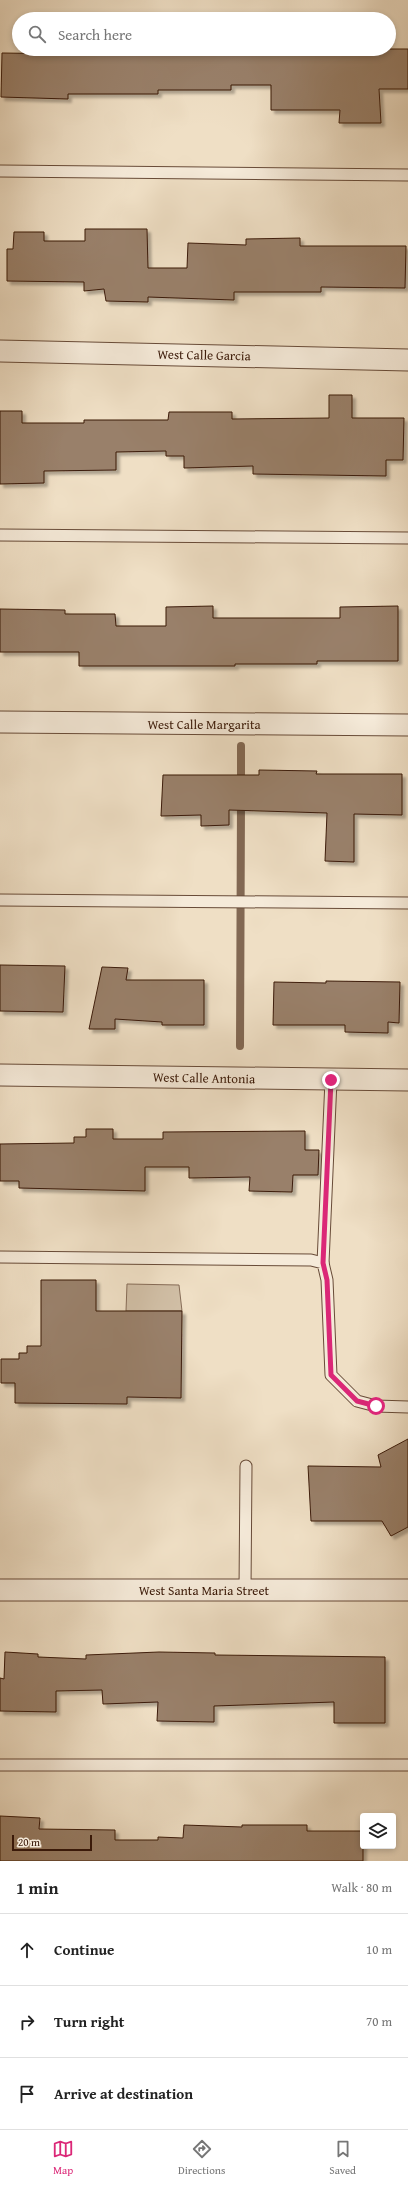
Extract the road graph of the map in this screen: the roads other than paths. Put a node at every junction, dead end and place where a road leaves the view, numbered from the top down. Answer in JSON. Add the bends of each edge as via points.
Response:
{"nodes":[{"id":1,"x":0,"y":172,"type":"edge"},
{"id":2,"x":408,"y":175,"type":"edge"},
{"id":3,"x":0,"y":351,"type":"edge"},
{"id":4,"x":408,"y":360,"type":"edge"},
{"id":5,"x":0,"y":535,"type":"edge"},
{"id":6,"x":408,"y":538,"type":"edge"},
{"id":7,"x":0,"y":722,"type":"edge"},
{"id":8,"x":408,"y":725,"type":"edge"},
{"id":9,"x":0,"y":900,"type":"edge"},
{"id":10,"x":408,"y":903,"type":"edge"},
{"id":11,"x":0,"y":1075,"type":"edge"},
{"id":12,"x":331,"y":1080,"type":"junction"},
{"id":13,"x":408,"y":1080,"type":"edge"},
{"id":14,"x":0,"y":1257,"type":"edge"},
{"id":15,"x":323,"y":1263,"type":"junction"},
{"id":16,"x":408,"y":1407,"type":"edge"},
{"id":17,"x":246,"y":1466,"type":"dead end"},
{"id":18,"x":0,"y":1590,"type":"edge"},
{"id":19,"x":245,"y":1590,"type":"junction"},
{"id":20,"x":408,"y":1590,"type":"edge"},
{"id":21,"x":0,"y":1765,"type":"edge"},
{"id":22,"x":408,"y":1765,"type":"edge"}],
"edges":[{"from":1,"to":2,"type":"lane"},
{"from":3,"to":4,"type":"street","name":"West Calle Garcia"},
{"from":5,"to":6,"type":"lane"},
{"from":7,"to":8,"type":"street","name":"West Calle Margarita"},
{"from":9,"to":10,"type":"lane"},
{"from":11,"to":12,"type":"street","name":"West Calle Antonia"},
{"from":12,"to":13,"type":"street","name":"West Calle Antonia"},
{"from":12,"to":15,"type":"lane"},
{"from":14,"to":15,"type":"lane","via":[[311,1260]]},
{"from":15,"to":16,"type":"lane","via":[[327,1280],[331,1375],[357,1401],[376,1406]]},
{"from":17,"to":19,"type":"lane"},
{"from":18,"to":19,"type":"street","name":"West Santa Maria Street"},
{"from":19,"to":20,"type":"street","name":"West Santa Maria Street"},
{"from":21,"to":22,"type":"lane"}]}
